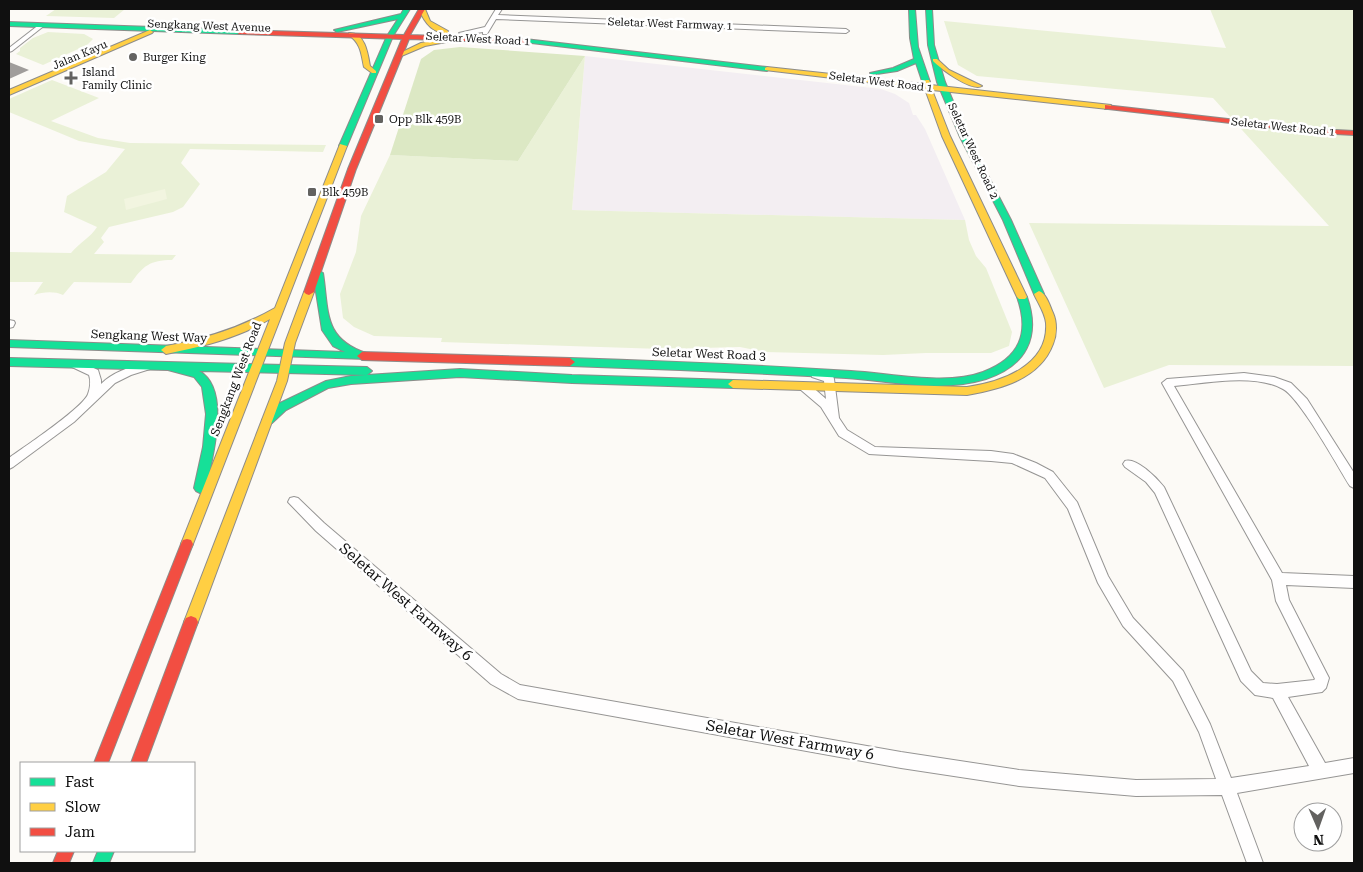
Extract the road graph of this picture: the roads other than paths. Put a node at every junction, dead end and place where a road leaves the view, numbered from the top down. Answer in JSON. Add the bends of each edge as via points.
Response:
{"nodes":[{"id":1,"x":422,"y":9,"type":"edge"},
{"id":2,"x":499,"y":9,"type":"edge"},
{"id":3,"x":912,"y":9,"type":"edge"},
{"id":4,"x":929,"y":9,"type":"edge"},
{"id":5,"x":405,"y":12,"type":"edge"},
{"id":6,"x":494,"y":17,"type":"junction"},
{"id":7,"x":9,"y":20,"type":"edge"},
{"id":8,"x":9,"y":24,"type":"edge"},
{"id":9,"x":42,"y":25,"type":"junction"},
{"id":10,"x":168,"y":25,"type":"joint"},
{"id":11,"x":104,"y":28,"type":"junction"},
{"id":12,"x":149,"y":28,"type":"junction"},
{"id":13,"x":337,"y":30,"type":"junction"},
{"id":14,"x":486,"y":31,"type":"junction"},
{"id":15,"x":846,"y":31,"type":"dead end"},
{"id":16,"x":446,"y":32,"type":"junction"},
{"id":17,"x":392,"y":33,"type":"junction"},
{"id":18,"x":351,"y":34,"type":"junction"},
{"id":19,"x":408,"y":34,"type":"junction"},
{"id":20,"x":461,"y":35,"type":"junction"},
{"id":21,"x":100,"y":47,"type":"junction"},
{"id":22,"x":10,"y":50,"type":"edge"},
{"id":23,"x":399,"y":55,"type":"junction"},
{"id":24,"x":917,"y":60,"type":"junction"},
{"id":25,"x":934,"y":60,"type":"junction"},
{"id":26,"x":374,"y":72,"type":"junction"},
{"id":27,"x":872,"y":74,"type":"junction"},
{"id":28,"x":898,"y":84,"type":"junction"},
{"id":29,"x":926,"y":84,"type":"junction"},
{"id":30,"x":942,"y":85,"type":"junction"},
{"id":31,"x":9,"y":86,"type":"edge"},
{"id":32,"x":982,"y":90,"type":"junction"},
{"id":33,"x":9,"y":93,"type":"edge"},
{"id":34,"x":935,"y":108,"type":"junction"},
{"id":35,"x":952,"y":108,"type":"junction"},
{"id":36,"x":1354,"y":124,"type":"edge"},
{"id":37,"x":1354,"y":134,"type":"edge"},
{"id":38,"x":1003,"y":259,"type":"joint"},
{"id":39,"x":318,"y":273,"type":"junction"},
{"id":40,"x":278,"y":309,"type":"junction"},
{"id":41,"x":9,"y":344,"type":"edge"},
{"id":42,"x":166,"y":350,"type":"junction"},
{"id":43,"x":261,"y":354,"type":"junction"},
{"id":44,"x":288,"y":354,"type":"junction"},
{"id":45,"x":360,"y":355,"type":"junction"},
{"id":46,"x":9,"y":362,"type":"edge"},
{"id":47,"x":74,"y":364,"type":"junction"},
{"id":48,"x":146,"y":366,"type":"junction"},
{"id":49,"x":171,"y":368,"type":"junction"},
{"id":50,"x":256,"y":368,"type":"junction"},
{"id":51,"x":285,"y":368,"type":"junction"},
{"id":52,"x":809,"y":371,"type":"junction"},
{"id":53,"x":460,"y":373,"type":"junction"},
{"id":54,"x":805,"y":387,"type":"junction"},
{"id":55,"x":830,"y":388,"type":"junction"},
{"id":56,"x":93,"y":395,"type":"junction"},
{"id":57,"x":834,"y":418,"type":"junction"},
{"id":58,"x":268,"y":420,"type":"junction"},
{"id":59,"x":9,"y":464,"type":"edge"},
{"id":60,"x":1129,"y":464,"type":"dead end"},
{"id":61,"x":1354,"y":483,"type":"edge"},
{"id":62,"x":294,"y":502,"type":"dead end"},
{"id":63,"x":191,"y":532,"type":"junction"},
{"id":64,"x":1278,"y":579,"type":"junction"},
{"id":65,"x":1354,"y":582,"type":"edge"},
{"id":66,"x":1277,"y":690,"type":"junction"},
{"id":67,"x":101,"y":762,"type":"edge"},
{"id":68,"x":138,"y":762,"type":"edge"},
{"id":69,"x":1354,"y":766,"type":"edge"},
{"id":70,"x":1320,"y":770,"type":"junction"},
{"id":71,"x":1226,"y":787,"type":"junction"},
{"id":72,"x":1255,"y":863,"type":"edge"}],
"edges":[{"from":1,"to":16,"type":"main road","via":[[427,22]]},
{"from":1,"to":19,"type":"main road"},
{"from":2,"to":6,"type":"street"},
{"from":3,"to":24,"type":"main road","name":"Seletar West Road 2","via":[[910,28]]},
{"from":4,"to":25,"type":"main road","name":"Seletar West Road 2"},
{"from":5,"to":13,"type":"main road","via":[[380,22]]},
{"from":5,"to":17,"type":"main road","name":"Sengkang West Road"},
{"from":6,"to":14,"type":"street"},
{"from":6,"to":15,"type":"street","name":"Seletar West Farmway 1"},
{"from":7,"to":12,"type":"main road","name":"Sengkang West Avenue"},
{"from":8,"to":9,"type":"main road","name":"Sengkang West Avenue"},
{"from":9,"to":11,"type":"main road","name":"Sengkang West Avenue"},
{"from":9,"to":22,"type":"street"},
{"from":10,"to":12,"type":"main road","name":"Jalan Kayu"},
{"from":10,"to":13,"type":"main road","name":"Sengkang West Avenue"},
{"from":11,"to":12,"type":"main road","name":"Sengkang West Avenue"},
{"from":11,"to":21,"type":"main road","via":[[115,33]]},
{"from":12,"to":18,"type":"main road","name":"Sengkang West Avenue"},
{"from":12,"to":21,"type":"main road","name":"Jalan Kayu"},
{"from":12,"to":33,"type":"main road","name":"Jalan Kayu"},
{"from":13,"to":17,"type":"main road","name":"Sengkang West Avenue"},
{"from":14,"to":20,"type":"main road","name":"Seletar West Road 1"},
{"from":14,"to":27,"type":"main road","name":"Seletar West Road 1","via":[[644,46]]},
{"from":16,"to":19,"type":"main road","name":"Seletar West Road 1"},
{"from":16,"to":20,"type":"main road","name":"Seletar West Road 1"},
{"from":17,"to":18,"type":"main road","name":"Sengkang West Avenue"},
{"from":17,"to":19,"type":"main road","name":"Sengkang West Avenue"},
{"from":17,"to":26,"type":"main road","name":"Sengkang West Road"},
{"from":18,"to":26,"type":"main road","via":[[364,45],[367,67]]},
{"from":19,"to":20,"type":"main road","name":"Seletar West Road 1"},
{"from":19,"to":23,"type":"main road"},
{"from":20,"to":23,"type":"main road","via":[[423,44]]},
{"from":20,"to":28,"type":"main road","name":"Seletar West Road 1"},
{"from":21,"to":31,"type":"main road","name":"Jalan Kayu"},
{"from":23,"to":39,"type":"main road","via":[[352,169]]},
{"from":24,"to":27,"type":"main road","via":[[889,73]]},
{"from":24,"to":29,"type":"main road","name":"Seletar West Road 2"},
{"from":25,"to":30,"type":"main road","name":"Seletar West Road 2"},
{"from":25,"to":32,"type":"main road"},
{"from":26,"to":40,"type":"main road","name":"Sengkang West Road"},
{"from":27,"to":29,"type":"main road","name":"Seletar West Road 1"},
{"from":28,"to":29,"type":"main road","name":"Seletar West Road 1"},
{"from":28,"to":34,"type":"main road"},
{"from":29,"to":30,"type":"main road","name":"Seletar West Road 1"},
{"from":29,"to":34,"type":"main road","name":"Seletar West Road 2"},
{"from":30,"to":32,"type":"main road","name":"Seletar West Road 1"},
{"from":30,"to":35,"type":"main road","name":"Seletar West Road 2"},
{"from":32,"to":35,"type":"main road"},
{"from":32,"to":36,"type":"main road","name":"Seletar West Road 1"},
{"from":32,"to":37,"type":"main road","name":"Seletar West Road 1"},
{"from":34,"to":38,"type":"main road","name":"Seletar West Road 2"},
{"from":35,"to":55,"type":"main road","name":"Seletar West Road 2","via":[[1049,314],[1050,342],[1033,366],[992,388],[972,391]]},
{"from":38,"to":52,"type":"main road","name":"Seletar West Road 3","via":[[1027,308],[1030,330],[1027,342],[1004,366],[981,377],[955,380]]},
{"from":39,"to":44,"type":"main road"},
{"from":39,"to":45,"type":"main road","via":[[326,330],[337,343]]},
{"from":40,"to":42,"type":"main road","via":[[260,323],[217,340]]},
{"from":40,"to":43,"type":"main road","name":"Sengkang West Road"},
{"from":41,"to":42,"type":"main road","name":"Sengkang West Way"},
{"from":42,"to":43,"type":"main road","name":"Sengkang West Way"},
{"from":43,"to":44,"type":"main road","name":"Sengkang West Way"},
{"from":43,"to":50,"type":"main road","name":"Sengkang West Road"},
{"from":44,"to":45,"type":"main road","name":"Seletar West Road 3"},
{"from":44,"to":51,"type":"main road"},
{"from":45,"to":52,"type":"main road","name":"Seletar West Road 3"},
{"from":46,"to":47,"type":"main road"},
{"from":47,"to":48,"type":"main road"},
{"from":47,"to":56,"type":"street","via":[[94,373]]},
{"from":48,"to":49,"type":"main road"},
{"from":48,"to":56,"type":"street","via":[[111,380]]},
{"from":49,"to":50,"type":"main road"},
{"from":49,"to":63,"type":"main road","via":[[199,375],[211,396],[207,450]]},
{"from":50,"to":51,"type":"main road"},
{"from":50,"to":63,"type":"main road","name":"Sengkang West Road"},
{"from":51,"to":53,"type":"main road"},
{"from":51,"to":58,"type":"main road"},
{"from":52,"to":55,"type":"street","via":[[828,379]]},
{"from":53,"to":54,"type":"main road"},
{"from":53,"to":58,"type":"main road","via":[[351,380],[326,385],[282,407]]},
{"from":54,"to":55,"type":"main road"},
{"from":54,"to":57,"type":"street","via":[[825,404]]},
{"from":55,"to":57,"type":"street"},
{"from":56,"to":59,"type":"street","via":[[70,419]]},
{"from":57,"to":71,"type":"street","via":[[843,433],[873,451],[991,456],[1032,466],[1049,475],[1073,506],[1103,579],[1128,622],[1178,676],[1205,729]]},
{"from":58,"to":68,"type":"main road"},
{"from":60,"to":66,"type":"street","via":[[1160,490],[1246,676],[1260,690]]},
{"from":61,"to":64,"type":"street","via":[[1299,397],[1286,386],[1262,378],[1167,383]]},
{"from":62,"to":71,"type":"street","name":"Seletar West Farmway 6","via":[[496,680],[518,692],[1019,778],[1136,788]]},
{"from":63,"to":67,"type":"main road","name":"Sengkang West Road"},
{"from":64,"to":65,"type":"street"},
{"from":64,"to":66,"type":"street","via":[[1283,601],[1322,678],[1317,687]]},
{"from":66,"to":70,"type":"street"},
{"from":69,"to":70,"type":"street","name":"Seletar West Farmway 6"},
{"from":70,"to":71,"type":"street","name":"Seletar West Farmway 6"},
{"from":71,"to":72,"type":"street"}]}
